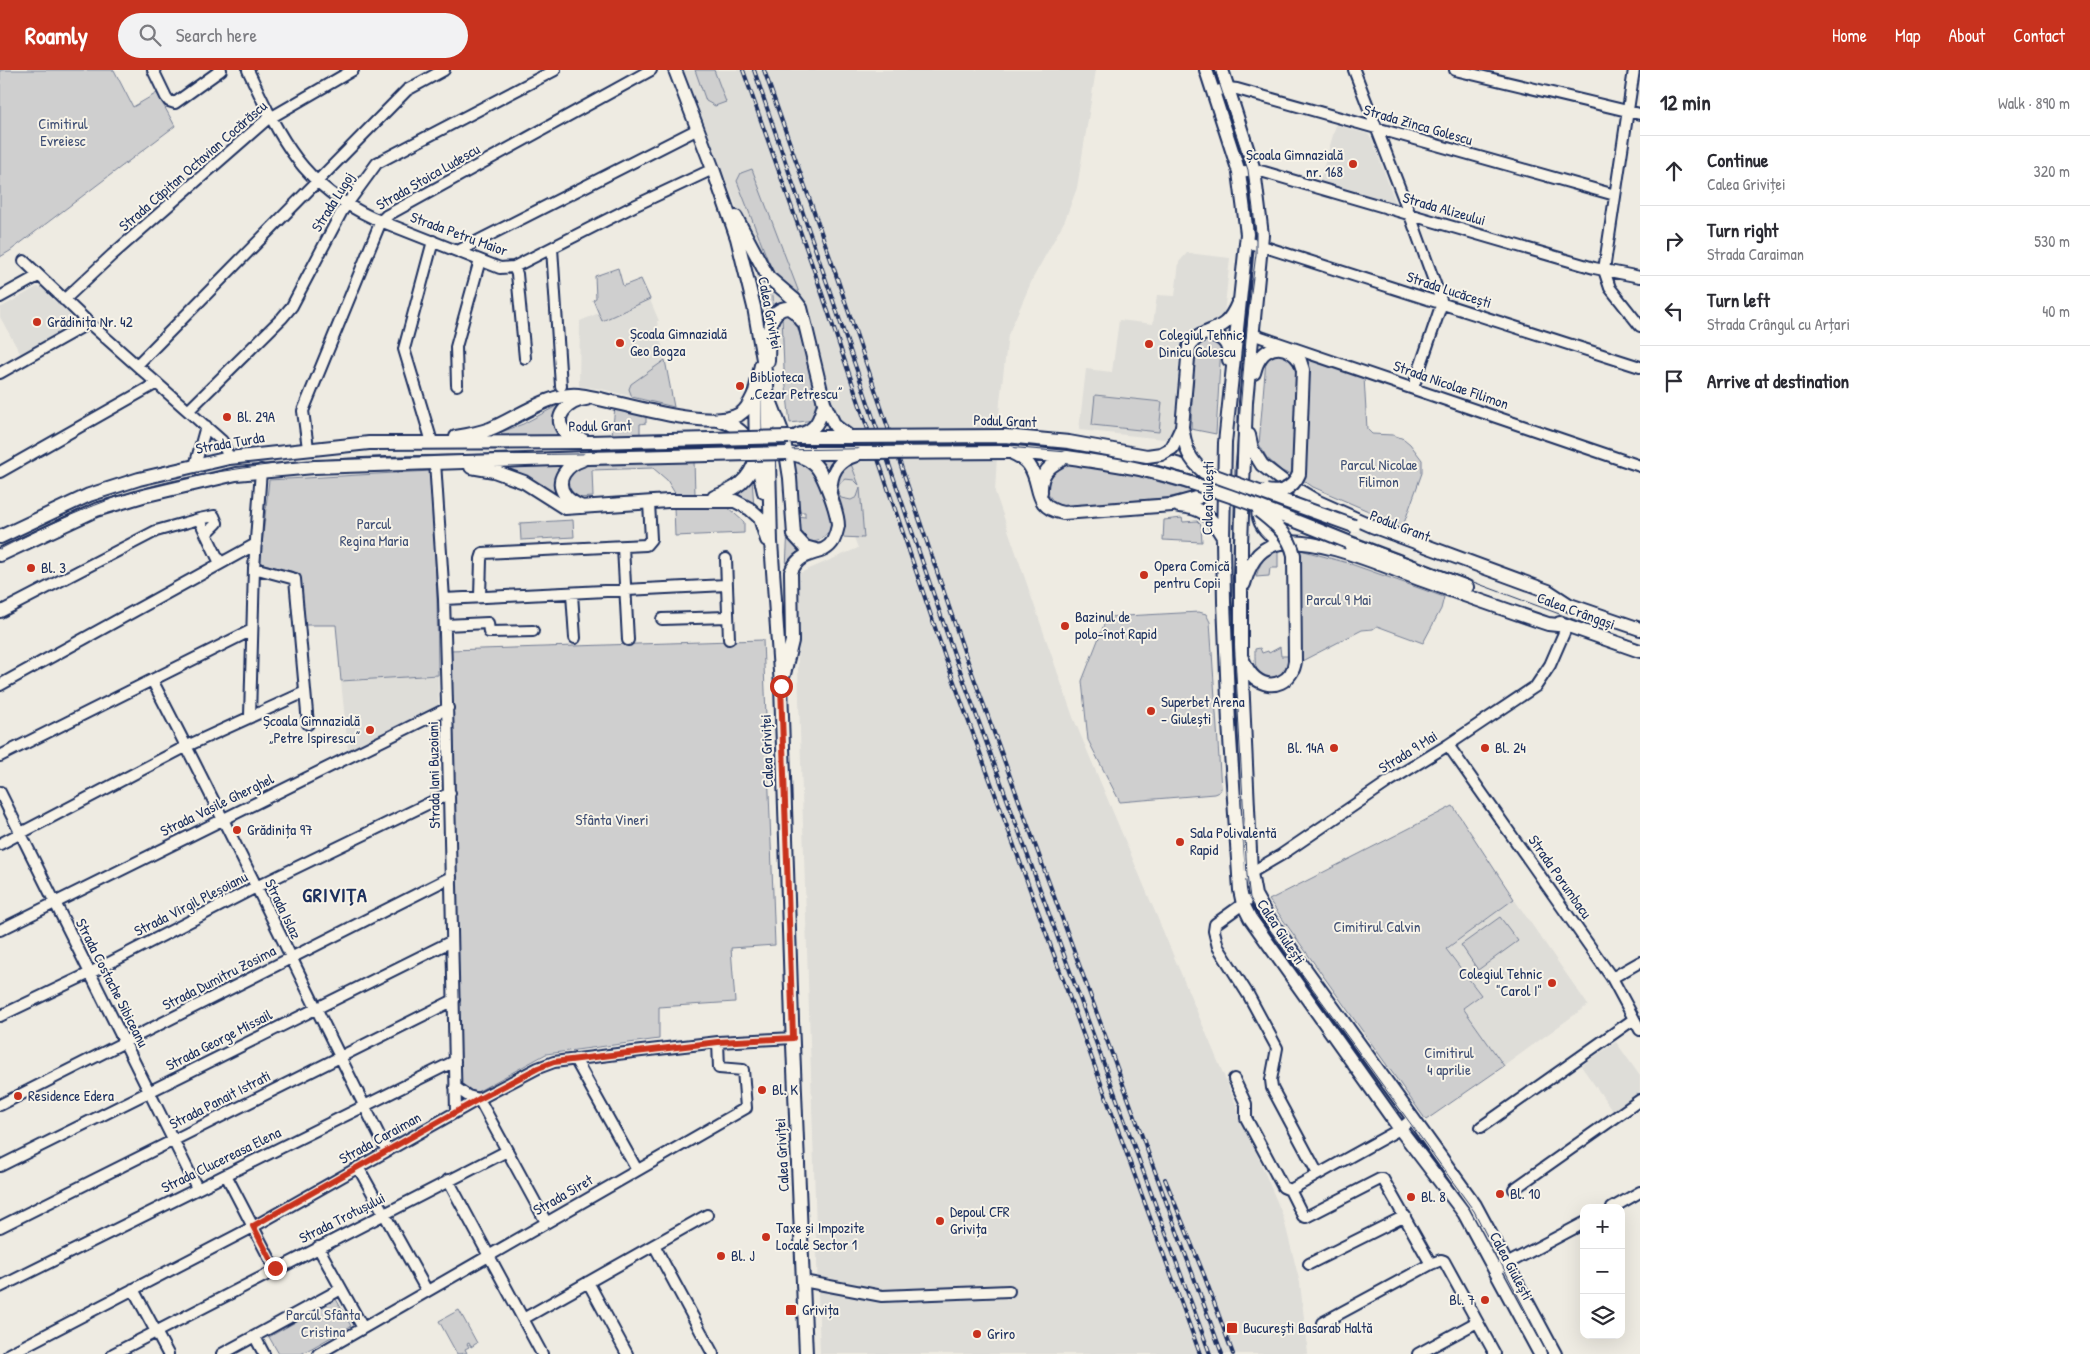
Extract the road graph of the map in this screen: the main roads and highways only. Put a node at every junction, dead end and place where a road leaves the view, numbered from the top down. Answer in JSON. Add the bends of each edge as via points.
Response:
{"nodes":[{"id":1,"x":676,"y":70,"type":"edge"},
{"id":2,"x":1206,"y":70,"type":"edge"},
{"id":3,"x":1222,"y":70,"type":"edge"},
{"id":4,"x":721,"y":190,"type":"junction"},
{"id":5,"x":1242,"y":296,"type":"junction"},
{"id":6,"x":806,"y":328,"type":"junction"},
{"id":7,"x":1205,"y":333,"type":"junction"},
{"id":8,"x":764,"y":390,"type":"junction"},
{"id":9,"x":1230,"y":391,"type":"junction"},
{"id":10,"x":595,"y":398,"type":"junction"},
{"id":11,"x":824,"y":403,"type":"junction"},
{"id":12,"x":1246,"y":406,"type":"junction"},
{"id":13,"x":714,"y":418,"type":"junction"},
{"id":14,"x":1182,"y":427,"type":"junction"},
{"id":15,"x":789,"y":437,"type":"junction"},
{"id":16,"x":850,"y":437,"type":"junction"},
{"id":17,"x":432,"y":442,"type":"junction"},
{"id":18,"x":590,"y":442,"type":"junction"},
{"id":19,"x":479,"y":443,"type":"joint"},
{"id":20,"x":1225,"y":443,"type":"junction"},
{"id":21,"x":1010,"y":452,"type":"junction"},
{"id":22,"x":787,"y":453,"type":"junction"},
{"id":23,"x":863,"y":453,"type":"junction"},
{"id":24,"x":1147,"y":456,"type":"junction"},
{"id":25,"x":1068,"y":457,"type":"junction"},
{"id":26,"x":588,"y":458,"type":"junction"},
{"id":27,"x":756,"y":458,"type":"junction"},
{"id":28,"x":435,"y":462,"type":"junction"},
{"id":29,"x":1204,"y":472,"type":"junction"},
{"id":30,"x":1284,"y":482,"type":"junction"},
{"id":31,"x":1253,"y":489,"type":"junction"},
{"id":32,"x":830,"y":497,"type":"junction"},
{"id":33,"x":1041,"y":499,"type":"junction"},
{"id":34,"x":706,"y":500,"type":"junction"},
{"id":35,"x":1252,"y":504,"type":"junction"},
{"id":36,"x":1172,"y":505,"type":"junction"},
{"id":37,"x":582,"y":508,"type":"junction"},
{"id":38,"x":770,"y":514,"type":"junction"},
{"id":39,"x":0,"y":537,"type":"edge"},
{"id":40,"x":1223,"y":538,"type":"junction"},
{"id":41,"x":1280,"y":543,"type":"junction"},
{"id":42,"x":819,"y":551,"type":"junction"},
{"id":43,"x":0,"y":555,"type":"edge"},
{"id":44,"x":772,"y":559,"type":"junction"},
{"id":45,"x":1507,"y":584,"type":"joint"},
{"id":46,"x":1241,"y":593,"type":"junction"},
{"id":47,"x":1502,"y":600,"type":"joint"},
{"id":48,"x":1571,"y":606,"type":"junction"},
{"id":49,"x":1567,"y":626,"type":"junction"},
{"id":50,"x":1640,"y":629,"type":"edge"},
{"id":51,"x":1640,"y":651,"type":"edge"},
{"id":52,"x":1240,"y":656,"type":"junction"},
{"id":53,"x":781,"y":686,"type":"junction"},
{"id":54,"x":1245,"y":873,"type":"junction"},
{"id":55,"x":806,"y":1354,"type":"edge"},
{"id":56,"x":1540,"y":1354,"type":"edge"},
{"id":57,"x":1555,"y":1354,"type":"edge"}],
"edges":[{"from":1,"to":4,"type":"main road","name":"Calea Griviței"},
{"from":2,"to":5,"type":"main road","name":"Calea Giulești","via":[[1239,172],[1248,243]]},
{"from":3,"to":12,"type":"main road","name":"Calea Giulești","via":[[1254,170],[1262,246]]},
{"from":4,"to":6,"type":"main road","via":[[765,274],[795,300],[801,308]]},
{"from":4,"to":8,"type":"main road","name":"Calea Griviței","via":[[745,270],[763,358]]},
{"from":5,"to":7,"type":"main road","via":[[1228,320]]},
{"from":5,"to":9,"type":"main road","name":"Calea Giulești"},
{"from":6,"to":8,"type":"main road","via":[[792,309],[783,308],[775,314]]},
{"from":6,"to":11,"type":"main road","bridge":true},
{"from":7,"to":9,"type":"main road","via":[[1219,336],[1229,346]]},
{"from":7,"to":14,"type":"main road","via":[[1192,341],[1187,354]]},
{"from":8,"to":13,"type":"main road","via":[[739,414]]},
{"from":8,"to":27,"type":"main road"},
{"from":8,"to":38,"type":"main road","name":"Calea Griviței"},
{"from":8,"to":42,"type":"main road","via":[[783,434],[794,535],[805,547]]},
{"from":9,"to":20,"type":"main road","name":"Calea Giulești"},
{"from":10,"to":13,"type":"main road","via":[[658,413]]},
{"from":10,"to":17,"type":"main road","via":[[562,396],[490,429]]},
{"from":10,"to":18,"type":"main road","via":[[572,402],[562,411],[561,417],[561,424],[568,434]]},
{"from":11,"to":15,"type":"main road","via":[[816,427]]},
{"from":11,"to":16,"type":"main road","via":[[835,426]]},
{"from":12,"to":30,"type":"main road","via":[[1250,441],[1256,458]]},
{"from":12,"to":31,"type":"main road","bridge":true,"via":[[1257,361],[1265,351],[1284,349],[1300,360],[1303,370],[1299,474],[1292,485],[1281,491]]},
{"from":12,"to":46,"type":"main road","name":"Calea Giulești"},
{"from":13,"to":27,"type":"main road","via":[[741,430]]},
{"from":14,"to":24,"type":"main road","bridge":true,"via":[[1172,448]]},
{"from":14,"to":29,"type":"main road","bridge":true,"via":[[1188,454]]},
{"from":15,"to":16,"type":"main road","name":"Podul Grant"},
{"from":15,"to":18,"type":"main road","name":"Podul Grant","bridge":true},
{"from":16,"to":24,"type":"main road","name":"Podul Grant","bridge":true,"via":[[1005,436],[1069,442]]},
{"from":17,"to":19,"type":"main road","name":"Strada Turda"},
{"from":17,"to":39,"type":"main road","name":"Strada Turda","via":[[369,443],[229,458],[139,479],[89,496]]},
{"from":18,"to":19,"type":"main road","name":"Podul Grant"},
{"from":20,"to":36,"type":"main road","via":[[1216,472],[1202,494]]},
{"from":20,"to":40,"type":"main road","name":"Calea Giulești"},
{"from":21,"to":23,"type":"main road","name":"Podul Grant","bridge":true},
{"from":21,"to":25,"type":"main road","name":"Podul Grant"},
{"from":21,"to":33,"type":"main road","via":[[1030,466]]},
{"from":22,"to":23,"type":"main road","name":"Podul Grant"},
{"from":22,"to":26,"type":"main road","name":"Podul Grant","bridge":true},
{"from":22,"to":32,"type":"main road","via":[[804,457],[815,465]]},
{"from":23,"to":32,"type":"main road","via":[[844,460],[834,470]]},
{"from":24,"to":29,"type":"main road","name":"Podul Grant","bridge":true},
{"from":25,"to":33,"type":"main road","via":[[1054,463],[1044,473],[1040,485]]},
{"from":25,"to":35,"type":"main road","name":"Podul Grant","bridge":true,"via":[[1139,469]]},
{"from":26,"to":28,"type":"main road","name":"Podul Grant"},
{"from":26,"to":37,"type":"main road","via":[[565,470],[561,481],[564,494]]},
{"from":27,"to":34,"type":"main road","via":[[741,484]]},
{"from":27,"to":38,"type":"main road"},
{"from":28,"to":37,"type":"main road","via":[[494,471],[524,482],[566,508]]},
{"from":28,"to":43,"type":"main road","via":[[260,470],[236,474],[96,510]]},
{"from":29,"to":31,"type":"main road","name":"Podul Grant","bridge":true},
{"from":30,"to":41,"type":"main road","via":[[1267,491],[1260,498],[1258,508],[1261,526]]},
{"from":30,"to":48,"type":"main road","via":[[1355,518],[1548,591]]},
{"from":31,"to":45,"type":"main road","name":"Podul Grant","bridge":true},
{"from":32,"to":42,"type":"main road","via":[[838,528],[830,545]]},
{"from":33,"to":36,"type":"main road","via":[[1049,509],[1062,513]]},
{"from":34,"to":37,"type":"main road"},
{"from":34,"to":44,"type":"main road","via":[[731,500],[750,509],[760,518]]},
{"from":35,"to":47,"type":"main road","name":"Podul Grant","bridge":true},
{"from":35,"to":52,"type":"main road","bridge":true,"via":[[1283,532],[1292,549],[1295,661],[1285,681],[1271,684],[1252,676]]},
{"from":36,"to":40,"type":"main road","via":[[1205,512]]},
{"from":38,"to":44,"type":"main road","name":"Calea Griviței"},
{"from":40,"to":54,"type":"main road","name":"Calea Giulești","via":[[1229,713]]},
{"from":41,"to":46,"type":"main road","via":[[1255,557]]},
{"from":41,"to":49,"type":"main road","via":[[1306,544],[1340,552],[1548,624]]},
{"from":42,"to":53,"type":"main road","via":[[802,557],[791,572],[792,641]]},
{"from":44,"to":53,"type":"main road","name":"Calea Griviței"},
{"from":45,"to":48,"type":"main road","name":"Calea Crângași"},
{"from":46,"to":52,"type":"main road","name":"Calea Giulești"},
{"from":47,"to":49,"type":"main road","name":"Calea Crângași"},
{"from":48,"to":50,"type":"main road","name":"Calea Crângași"},
{"from":49,"to":51,"type":"main road","name":"Calea Crângași"},
{"from":52,"to":54,"type":"main road","name":"Calea Giulești"},
{"from":53,"to":55,"type":"main road","name":"Calea Griviței"},
{"from":54,"to":56,"type":"main road","name":"Calea Giulești","via":[[1243,904],[1255,925],[1400,1129],[1465,1214]]},
{"from":54,"to":57,"type":"main road","name":"Calea Giulești","via":[[1254,895],[1291,952],[1476,1205]]}]}
